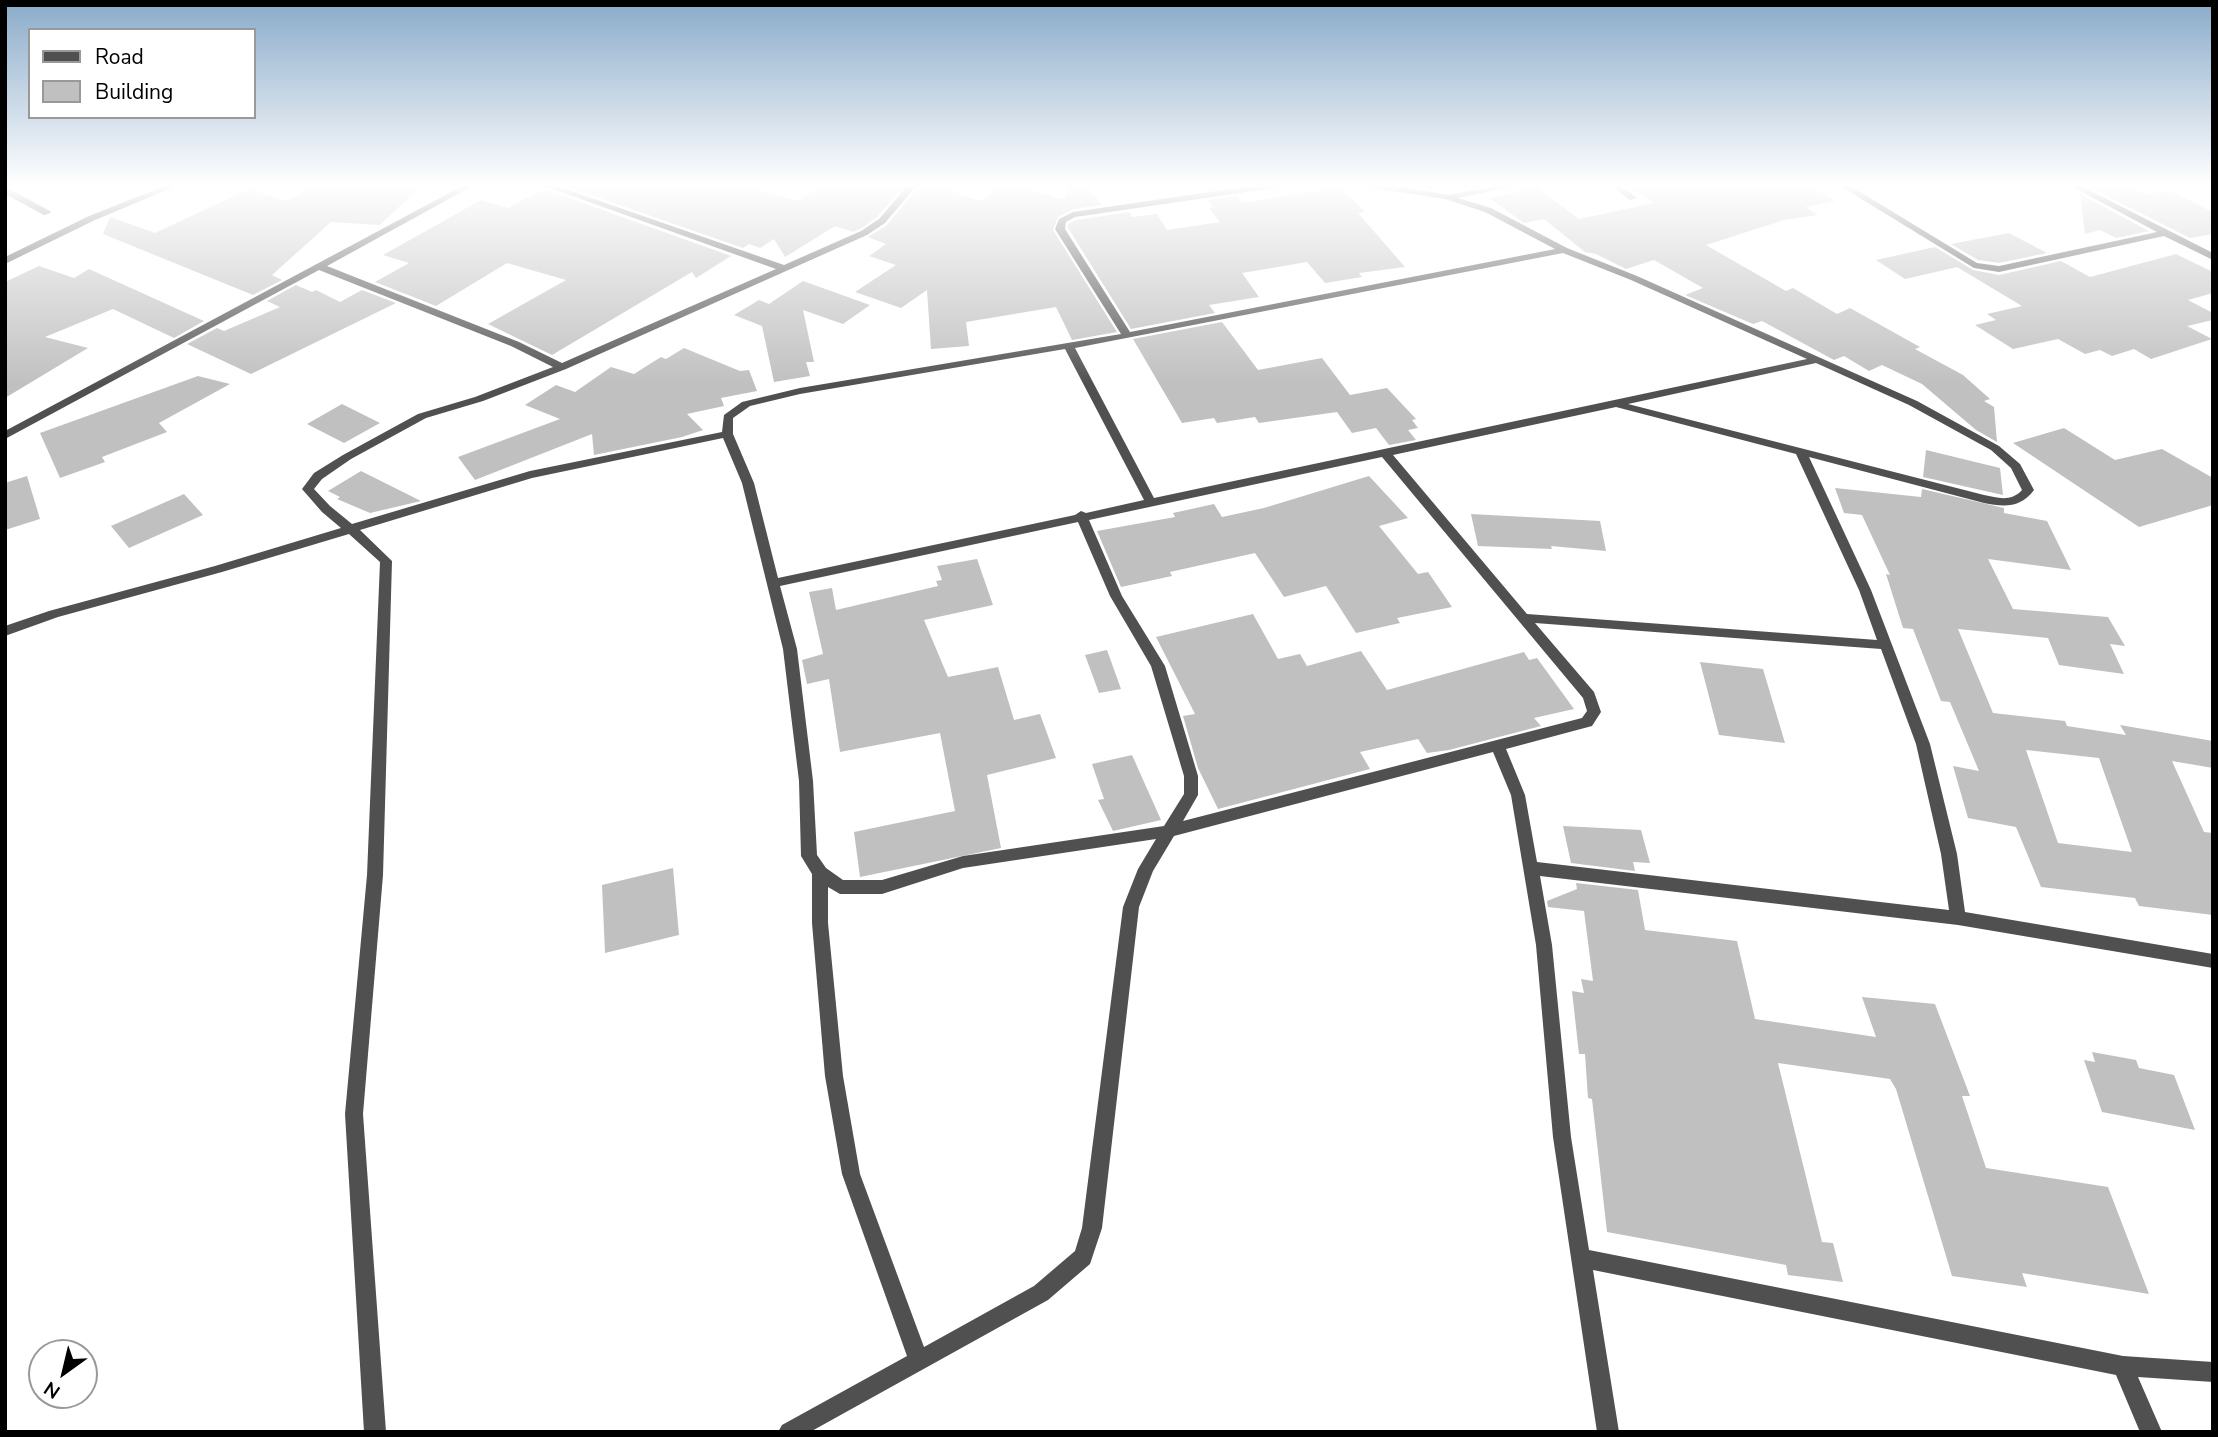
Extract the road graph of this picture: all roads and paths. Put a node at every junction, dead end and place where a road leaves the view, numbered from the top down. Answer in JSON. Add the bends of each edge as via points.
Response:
{"nodes":[{"id":1,"x":26,"y":251,"type":"edge"},
{"id":2,"x":349,"y":251,"type":"edge"},
{"id":3,"x":735,"y":251,"type":"edge"},
{"id":4,"x":825,"y":251,"type":"edge"},
{"id":5,"x":1074,"y":251,"type":"edge"},
{"id":6,"x":1559,"y":251,"type":"edge"},
{"id":7,"x":1567,"y":251,"type":"edge"},
{"id":8,"x":1951,"y":251,"type":"edge"},
{"id":9,"x":2083,"y":251,"type":"edge"},
{"id":10,"x":5,"y":261,"type":"edge"},
{"id":11,"x":320,"y":267,"type":"junction"},
{"id":12,"x":786,"y":269,"type":"junction"},
{"id":13,"x":1127,"y":336,"type":"junction"},
{"id":14,"x":1069,"y":347,"type":"junction"},
{"id":15,"x":1818,"y":360,"type":"junction"},
{"id":16,"x":562,"y":368,"type":"junction"},
{"id":17,"x":1620,"y":405,"type":"junction"},
{"id":18,"x":727,"y":434,"type":"junction"},
{"id":19,"x":5,"y":436,"type":"edge"},
{"id":20,"x":1801,"y":453,"type":"junction"},
{"id":21,"x":1386,"y":454,"type":"junction"},
{"id":22,"x":1150,"y":501,"type":"junction"},
{"id":23,"x":1081,"y":515,"type":"junction"},
{"id":24,"x":349,"y":528,"type":"junction"},
{"id":25,"x":776,"y":583,"type":"junction"},
{"id":26,"x":1525,"y":618,"type":"junction"},
{"id":27,"x":5,"y":631,"type":"edge"},
{"id":28,"x":1885,"y":645,"type":"junction"},
{"id":29,"x":1498,"y":746,"type":"junction"},
{"id":30,"x":1169,"y":831,"type":"junction"},
{"id":31,"x":1530,"y":868,"type":"junction"},
{"id":32,"x":820,"y":873,"type":"junction"},
{"id":33,"x":1958,"y":918,"type":"junction"},
{"id":34,"x":2213,"y":961,"type":"edge"},
{"id":35,"x":1580,"y":1258,"type":"junction"},
{"id":36,"x":919,"y":1362,"type":"junction"},
{"id":37,"x":2123,"y":1366,"type":"junction"},
{"id":38,"x":2213,"y":1372,"type":"edge"},
{"id":39,"x":375,"y":1432,"type":"edge"},
{"id":40,"x":789,"y":1432,"type":"edge"},
{"id":41,"x":1608,"y":1432,"type":"edge"},
{"id":42,"x":2151,"y":1432,"type":"edge"}],
"edges":[{"from":1,"to":10,"type":"street"},
{"from":2,"to":11,"type":"street"},
{"from":3,"to":12,"type":"street"},
{"from":4,"to":12,"type":"street"},
{"from":5,"to":13,"type":"street"},
{"from":6,"to":13,"type":"street"},
{"from":7,"to":15,"type":"street"},
{"from":8,"to":9,"type":"street","via":[[1974,265],[1999,270]]},
{"from":11,"to":16,"type":"street","via":[[515,344]]},
{"from":11,"to":19,"type":"street"},
{"from":12,"to":16,"type":"street"},
{"from":13,"to":14,"type":"street"},
{"from":14,"to":18,"type":"street","via":[[746,404],[728,417]]},
{"from":14,"to":22,"type":"street"},
{"from":15,"to":17,"type":"street"},
{"from":15,"to":20,"type":"street","via":[[1913,403],[1995,448],[2016,466],[2028,490],[2008,504]]},
{"from":16,"to":24,"type":"street","via":[[422,416],[318,476],[308,489]]},
{"from":17,"to":20,"type":"street"},
{"from":17,"to":21,"type":"street"},
{"from":18,"to":24,"type":"street","via":[[530,475]]},
{"from":18,"to":25,"type":"street","via":[[748,483]]},
{"from":20,"to":28,"type":"street","via":[[1865,590]]},
{"from":21,"to":22,"type":"street"},
{"from":21,"to":26,"type":"street"},
{"from":22,"to":23,"type":"street"},
{"from":23,"to":25,"type":"street"},
{"from":23,"to":30,"type":"street","via":[[1116,596],[1157,666],[1191,776],[1191,795]]},
{"from":24,"to":27,"type":"street"},
{"from":24,"to":39,"type":"street","via":[[370,542],[386,561],[376,875],[354,1114]]},
{"from":25,"to":32,"type":"street","via":[[798,704],[808,856]]},
{"from":26,"to":28,"type":"street"},
{"from":26,"to":29,"type":"street","via":[[1589,696],[1594,712],[1587,722]]},
{"from":28,"to":33,"type":"street","via":[[1923,744],[1949,854]]},
{"from":29,"to":30,"type":"street"},
{"from":29,"to":31,"type":"street","via":[[1518,795]]},
{"from":30,"to":32,"type":"street","via":[[963,862],[882,887],[839,887]]},
{"from":30,"to":36,"type":"street","via":[[1146,869],[1131,907],[1092,1227],[1083,1258],[1041,1293]]},
{"from":31,"to":33,"type":"street"},
{"from":31,"to":35,"type":"street","via":[[1544,945],[1562,1137]]},
{"from":32,"to":36,"type":"street","via":[[834,1076],[851,1174]]},
{"from":33,"to":34,"type":"street"},
{"from":35,"to":37,"type":"street"},
{"from":35,"to":41,"type":"street"},
{"from":36,"to":40,"type":"street"},
{"from":37,"to":38,"type":"street"},
{"from":37,"to":42,"type":"street"}]}
